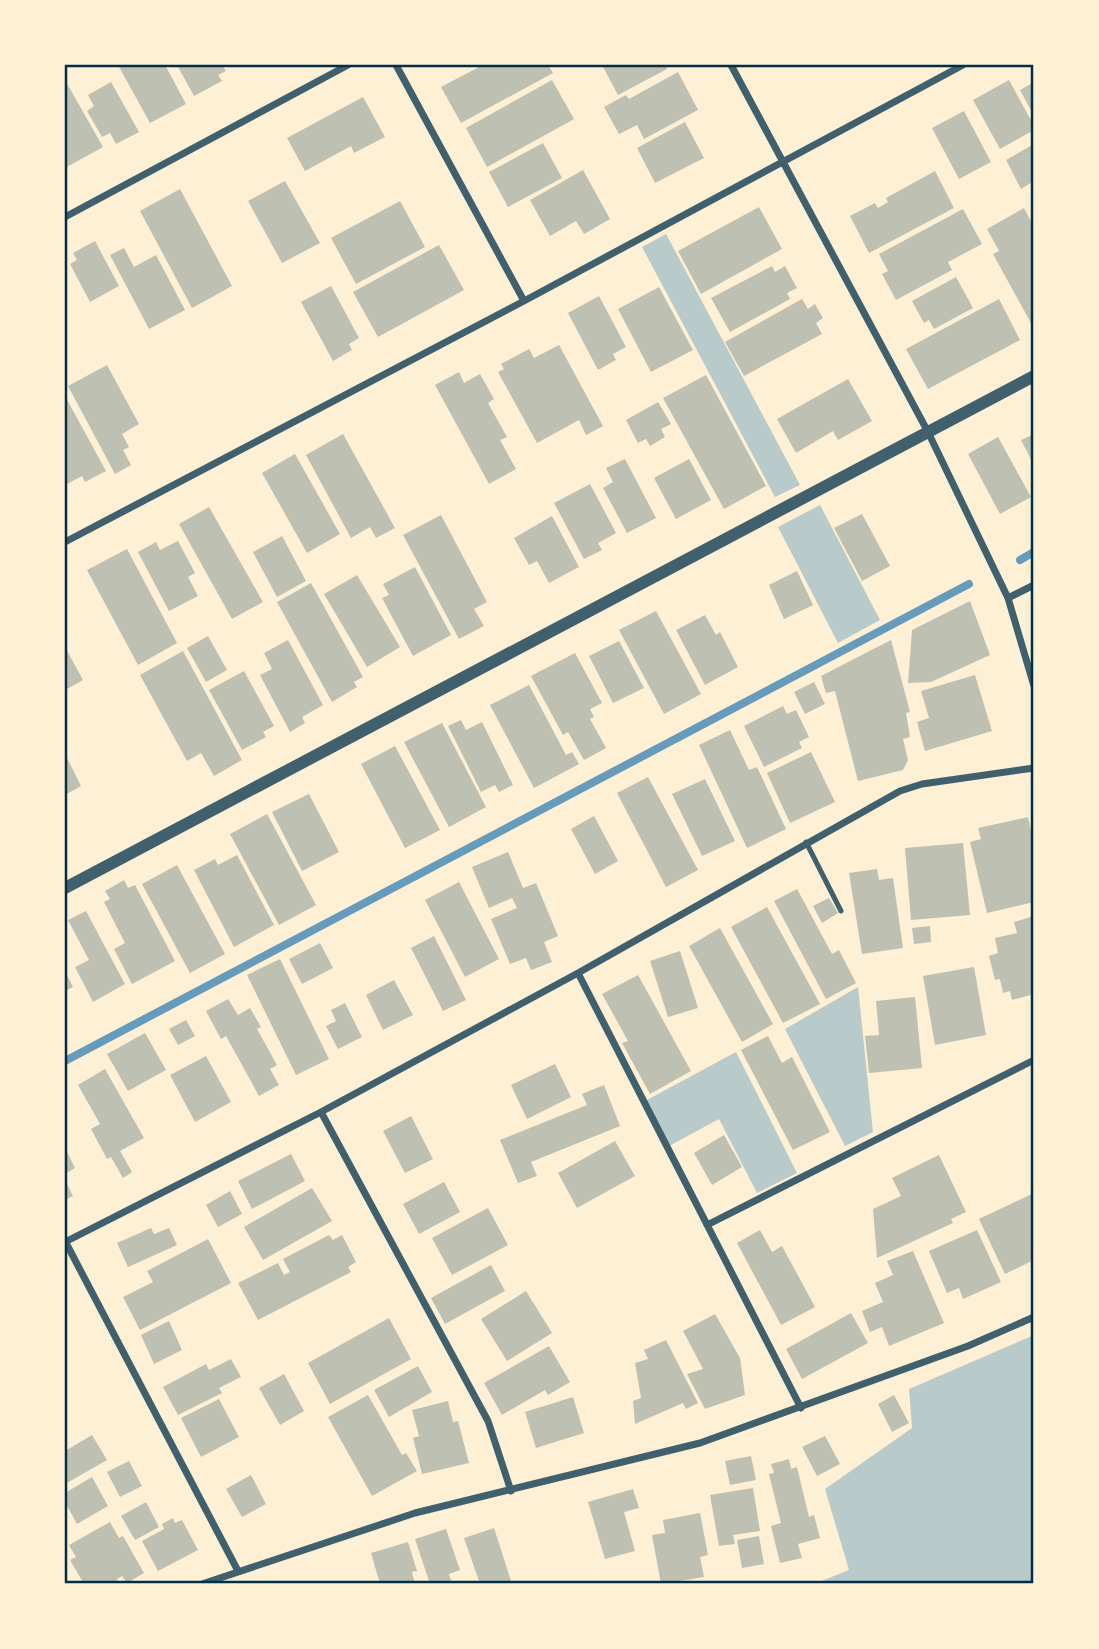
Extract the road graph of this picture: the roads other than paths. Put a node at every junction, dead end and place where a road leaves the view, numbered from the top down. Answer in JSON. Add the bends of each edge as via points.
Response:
{"nodes":[{"id":1,"x":348,"y":65,"type":"edge"},
{"id":2,"x":396,"y":65,"type":"edge"},
{"id":3,"x":731,"y":65,"type":"edge"},
{"id":4,"x":963,"y":65,"type":"edge"},
{"id":5,"x":782,"y":160,"type":"junction"},
{"id":6,"x":65,"y":217,"type":"edge"},
{"id":7,"x":524,"y":301,"type":"junction"},
{"id":8,"x":1034,"y":376,"type":"edge"},
{"id":9,"x":928,"y":432,"type":"junction"},
{"id":10,"x":65,"y":542,"type":"edge"},
{"id":11,"x":1034,"y":585,"type":"edge"},
{"id":12,"x":1008,"y":598,"type":"junction"},
{"id":13,"x":1034,"y":686,"type":"edge"},
{"id":14,"x":1034,"y":768,"type":"edge"},
{"id":15,"x":806,"y":842,"type":"junction"},
{"id":16,"x":65,"y":888,"type":"edge"},
{"id":17,"x":841,"y":911,"type":"dead end"},
{"id":18,"x":578,"y":972,"type":"junction"},
{"id":19,"x":1034,"y":1060,"type":"edge"},
{"id":20,"x":321,"y":1112,"type":"junction"},
{"id":21,"x":707,"y":1225,"type":"junction"},
{"id":22,"x":65,"y":1241,"type":"edge"},
{"id":23,"x":1034,"y":1317,"type":"edge"},
{"id":24,"x":801,"y":1408,"type":"junction"},
{"id":25,"x":511,"y":1491,"type":"junction"},
{"id":26,"x":238,"y":1571,"type":"junction"},
{"id":27,"x":202,"y":1584,"type":"edge"}],
"edges":[{"from":1,"to":6,"type":"street"},
{"from":2,"to":7,"type":"street"},
{"from":3,"to":5,"type":"street"},
{"from":4,"to":5,"type":"street"},
{"from":5,"to":7,"type":"street"},
{"from":5,"to":9,"type":"street"},
{"from":7,"to":10,"type":"street"},
{"from":8,"to":9,"type":"street"},
{"from":9,"to":12,"type":"street"},
{"from":9,"to":16,"type":"street"},
{"from":11,"to":12,"type":"street"},
{"from":12,"to":13,"type":"street"},
{"from":14,"to":15,"type":"street","via":[[900,791]]},
{"from":15,"to":17,"type":"lane"},
{"from":15,"to":18,"type":"street"},
{"from":18,"to":20,"type":"street"},
{"from":18,"to":21,"type":"street"},
{"from":19,"to":21,"type":"street"},
{"from":20,"to":22,"type":"street"},
{"from":20,"to":25,"type":"street","via":[[488,1421]]},
{"from":21,"to":24,"type":"street"},
{"from":22,"to":26,"type":"street"},
{"from":23,"to":24,"type":"street"},
{"from":24,"to":25,"type":"street","via":[[701,1443]]},
{"from":25,"to":26,"type":"street","via":[[415,1513]]},
{"from":26,"to":27,"type":"street"}]}
